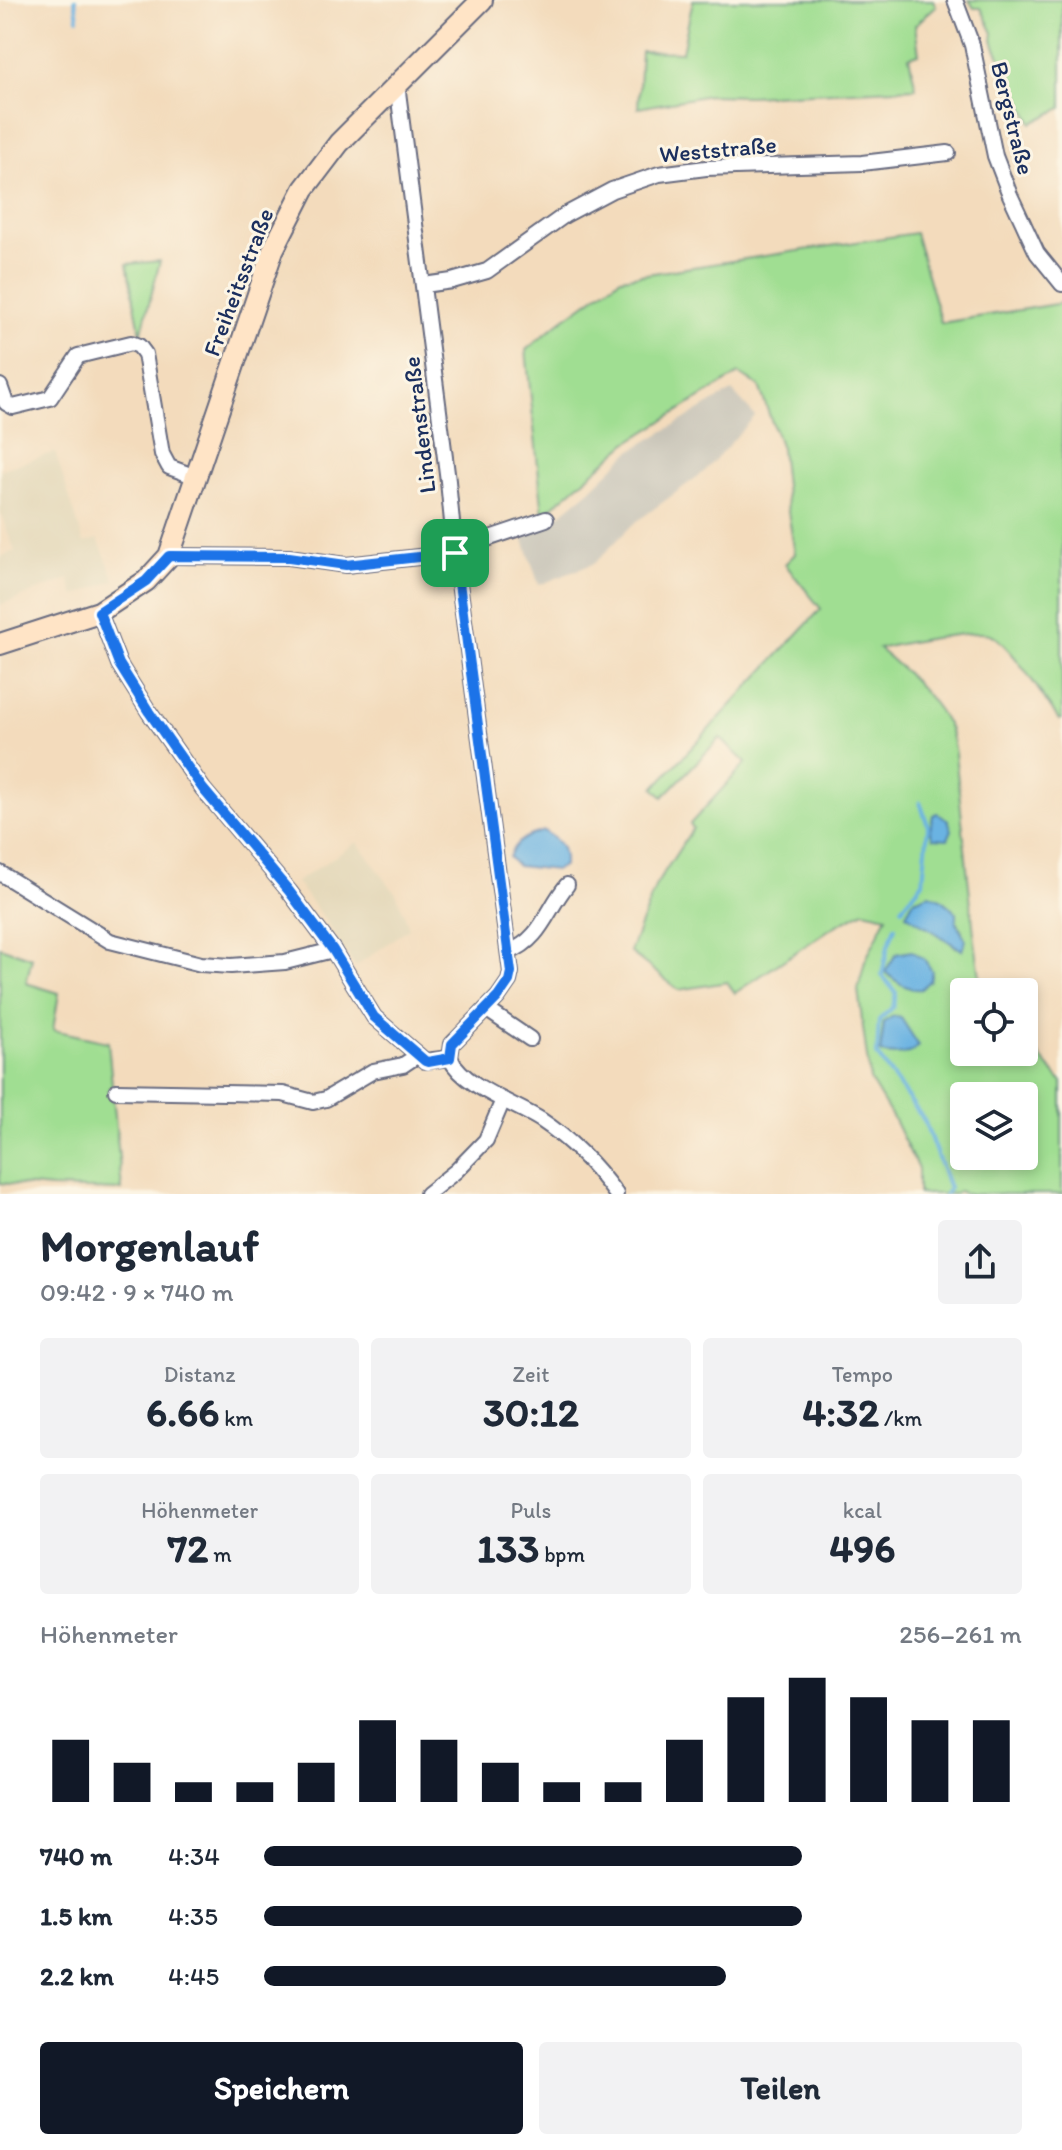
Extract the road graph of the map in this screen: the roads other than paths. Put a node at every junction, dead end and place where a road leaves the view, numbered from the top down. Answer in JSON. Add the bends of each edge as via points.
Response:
{"nodes":[{"id":1,"x":482,"y":0,"type":"edge"},
{"id":2,"x":955,"y":0,"type":"edge"},
{"id":3,"x":397,"y":84,"type":"junction"},
{"id":4,"x":948,"y":153,"type":"dead end"},
{"id":5,"x":1062,"y":284,"type":"edge"},
{"id":6,"x":424,"y":285,"type":"junction"},
{"id":7,"x":0,"y":386,"type":"edge"},
{"id":8,"x":196,"y":477,"type":"junction"},
{"id":9,"x":546,"y":519,"type":"dead end"},
{"id":10,"x":455,"y":553,"type":"junction"},
{"id":11,"x":169,"y":556,"type":"junction"},
{"id":12,"x":99,"y":612,"type":"junction"},
{"id":13,"x":0,"y":644,"type":"edge"},
{"id":14,"x":0,"y":873,"type":"edge"},
{"id":15,"x":567,"y":885,"type":"dead end"},
{"id":16,"x":333,"y":950,"type":"junction"},
{"id":17,"x":509,"y":952,"type":"junction"},
{"id":18,"x":486,"y":1009,"type":"junction"},
{"id":19,"x":530,"y":1039,"type":"dead end"},
{"id":20,"x":418,"y":1055,"type":"junction"},
{"id":21,"x":450,"y":1058,"type":"junction"},
{"id":22,"x":116,"y":1091,"type":"dead end"},
{"id":23,"x":503,"y":1100,"type":"junction"},
{"id":24,"x":427,"y":1194,"type":"edge"},
{"id":25,"x":616,"y":1194,"type":"edge"}],
"edges":[{"from":1,"to":3,"type":"street","name":"Freiheitsstraße"},
{"from":2,"to":5,"type":"street","name":"Bergstraße","via":[[972,45],[1004,180],[1037,253]]},
{"from":3,"to":6,"type":"street","name":"Lindenstraße"},
{"from":3,"to":8,"type":"street","name":"Freiheitsstraße","via":[[339,143],[304,189],[273,250]]},
{"from":4,"to":6,"type":"street","name":"Weststraße","via":[[659,174],[612,190],[565,215],[487,271]]},
{"from":6,"to":10,"type":"street","name":"Lindenstraße"},
{"from":7,"to":8,"type":"street","via":[[13,407],[50,398],[78,356],[131,343],[139,346],[145,354],[162,454],[169,467]]},
{"from":8,"to":11,"type":"street","name":"Freiheitsstraße"},
{"from":9,"to":10,"type":"street"},
{"from":10,"to":11,"type":"street","via":[[346,565],[289,557]]},
{"from":10,"to":17,"type":"street","name":"Lindenstraße"},
{"from":11,"to":12,"type":"street","name":"Freiheitsstraße","via":[[146,581]]},
{"from":12,"to":13,"type":"street","name":"Freiheitsstraße"},
{"from":12,"to":16,"type":"street","via":[[119,664],[149,712],[203,789]]},
{"from":14,"to":16,"type":"street","via":[[110,941],[201,964],[285,962]]},
{"from":15,"to":17,"type":"street","via":[[537,932]]},
{"from":16,"to":20,"type":"street","via":[[374,1017]]},
{"from":17,"to":18,"type":"street","name":"Lindenstraße","via":[[509,981]]},
{"from":18,"to":19,"type":"street"},
{"from":18,"to":21,"type":"street","name":"Lindenstraße","via":[[452,1044]]},
{"from":20,"to":21,"type":"street","via":[[425,1061]]},
{"from":20,"to":22,"type":"street","via":[[313,1102],[283,1094]]},
{"from":21,"to":23,"type":"street","via":[[458,1071]]},
{"from":23,"to":24,"type":"street","via":[[486,1140]]},
{"from":23,"to":25,"type":"street","via":[[567,1139]]}]}
